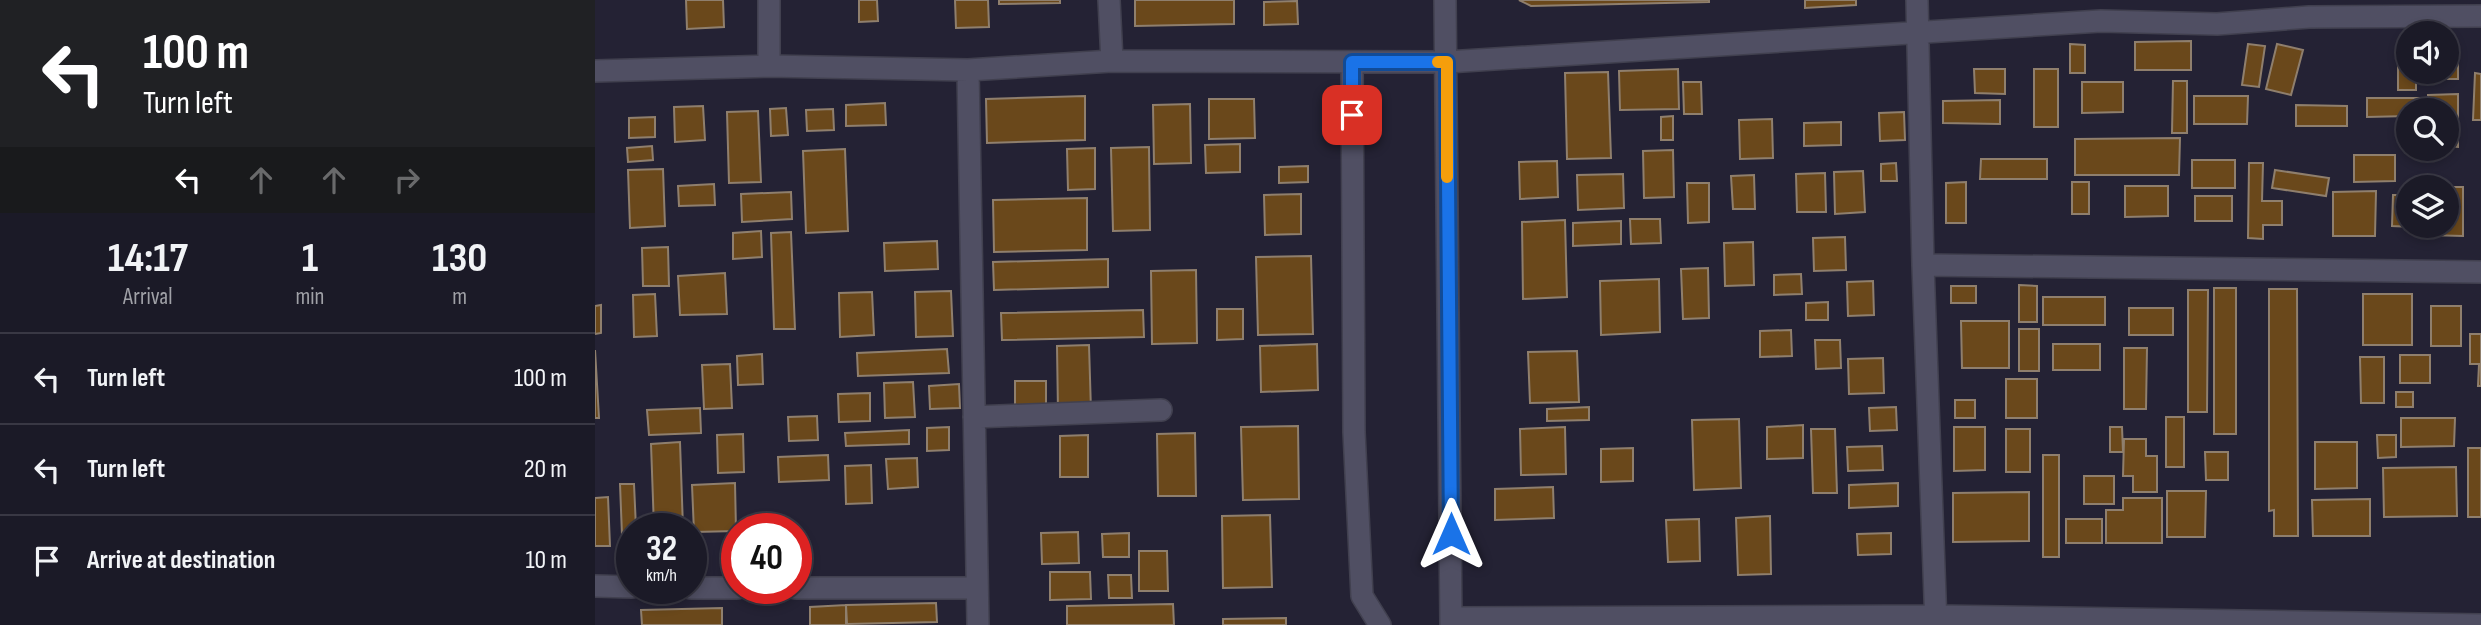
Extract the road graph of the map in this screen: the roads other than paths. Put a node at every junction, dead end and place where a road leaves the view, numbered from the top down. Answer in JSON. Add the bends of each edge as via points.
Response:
{"nodes":[{"id":1,"x":769,"y":0,"type":"edge"},
{"id":2,"x":1109,"y":0,"type":"edge"},
{"id":3,"x":1445,"y":0,"type":"edge"},
{"id":4,"x":1917,"y":0,"type":"edge"},
{"id":5,"x":2309,"y":8,"type":"edge"},
{"id":6,"x":2481,"y":16,"type":"edge"},
{"id":7,"x":1917,"y":34,"type":"junction"},
{"id":8,"x":1112,"y":61,"type":"junction"},
{"id":9,"x":1352,"y":62,"type":"junction"},
{"id":10,"x":1447,"y":62,"type":"junction"},
{"id":11,"x":769,"y":66,"type":"junction"},
{"id":12,"x":968,"y":70,"type":"junction"},
{"id":13,"x":595,"y":71,"type":"edge"},
{"id":14,"x":1923,"y":264,"type":"junction"},
{"id":15,"x":2481,"y":272,"type":"edge"},
{"id":16,"x":1161,"y":410,"type":"dead end"},
{"id":17,"x":974,"y":417,"type":"junction"},
{"id":18,"x":595,"y":586,"type":"edge"},
{"id":19,"x":616,"y":587,"type":"edge"},
{"id":20,"x":812,"y":588,"type":"edge"},
{"id":21,"x":976,"y":588,"type":"junction"},
{"id":22,"x":1451,"y":621,"type":"edge"},
{"id":23,"x":1936,"y":621,"type":"edge"},
{"id":24,"x":2224,"y":623,"type":"edge"},
{"id":25,"x":978,"y":625,"type":"edge"},
{"id":26,"x":1380,"y":625,"type":"edge"},
{"id":27,"x":2481,"y":625,"type":"edge"}],
"edges":[{"from":1,"to":11,"type":"street"},
{"from":2,"to":8,"type":"street"},
{"from":3,"to":10,"type":"street"},
{"from":4,"to":7,"type":"street"},
{"from":5,"to":6,"type":"street"},
{"from":5,"to":7,"type":"street","via":[[2217,24],[2101,21]]},
{"from":7,"to":10,"type":"street"},
{"from":7,"to":14,"type":"street"},
{"from":8,"to":9,"type":"street"},
{"from":8,"to":12,"type":"street"},
{"from":9,"to":10,"type":"street"},
{"from":9,"to":26,"type":"street","via":[[1355,432],[1362,596]]},
{"from":10,"to":22,"type":"street"},
{"from":11,"to":12,"type":"street"},
{"from":11,"to":13,"type":"street"},
{"from":12,"to":17,"type":"street"},
{"from":14,"to":15,"type":"street"},
{"from":14,"to":23,"type":"street"},
{"from":16,"to":17,"type":"street"},
{"from":17,"to":21,"type":"street"},
{"from":18,"to":19,"type":"street"},
{"from":20,"to":21,"type":"street"},
{"from":21,"to":25,"type":"street"},
{"from":22,"to":23,"type":"street"},
{"from":23,"to":24,"type":"street"},
{"from":24,"to":27,"type":"street"}]}
